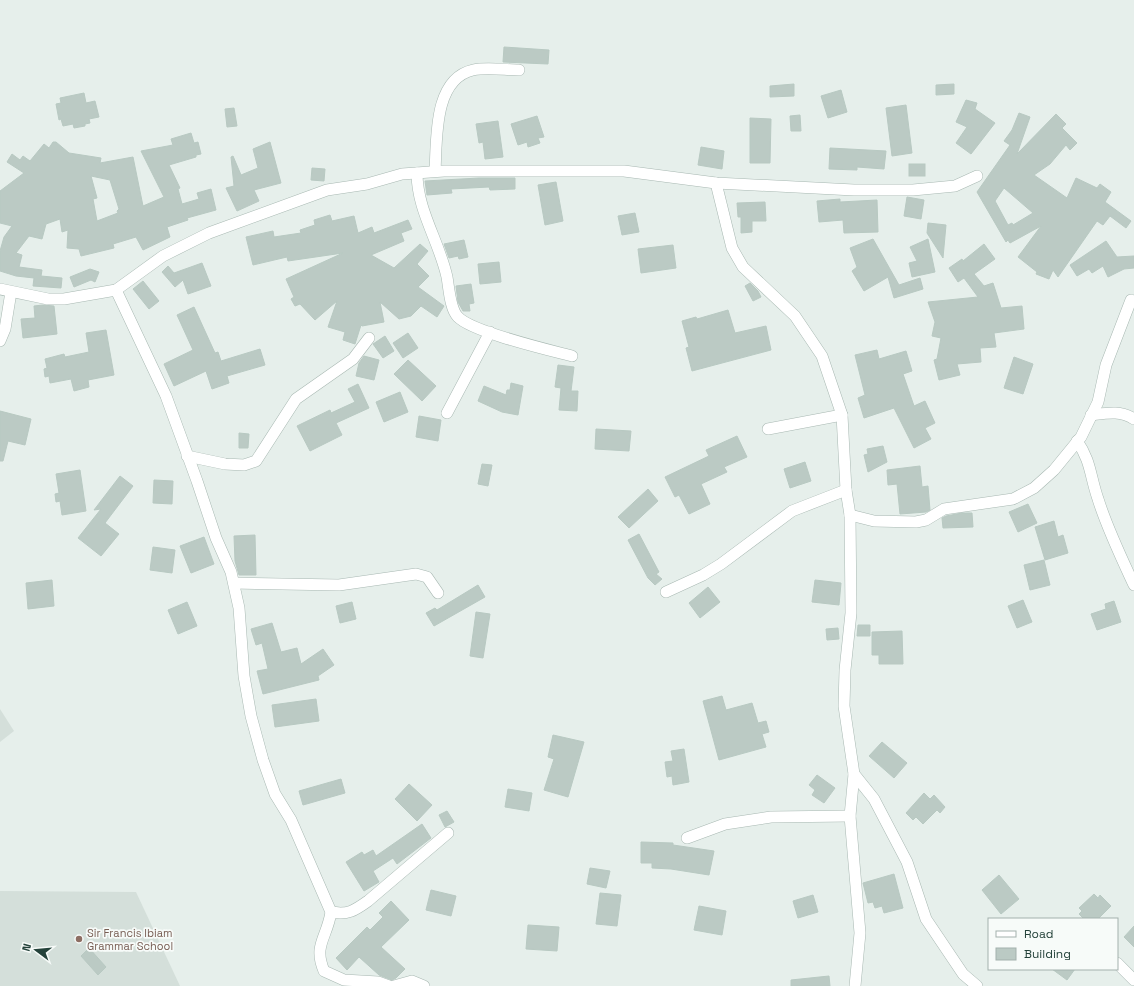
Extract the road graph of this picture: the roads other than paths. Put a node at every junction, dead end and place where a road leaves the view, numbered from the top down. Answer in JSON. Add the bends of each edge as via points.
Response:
{"nodes":[{"id":1,"x":519,"y":70,"type":"dead end"},
{"id":2,"x":435,"y":171,"type":"junction"},
{"id":3,"x":417,"y":173,"type":"junction"},
{"id":4,"x":977,"y":176,"type":"dead end"},
{"id":5,"x":716,"y":183,"type":"junction"},
{"id":6,"x":0,"y":289,"type":"edge"},
{"id":7,"x":116,"y":290,"type":"junction"},
{"id":8,"x":11,"y":292,"type":"junction"},
{"id":9,"x":1131,"y":300,"type":"dead end"},
{"id":10,"x":490,"y":332,"type":"junction"},
{"id":11,"x":369,"y":338,"type":"dead end"},
{"id":12,"x":0,"y":341,"type":"edge"},
{"id":13,"x":572,"y":356,"type":"dead end"},
{"id":14,"x":447,"y":413,"type":"dead end"},
{"id":15,"x":842,"y":415,"type":"junction"},
{"id":16,"x":1091,"y":415,"type":"junction"},
{"id":17,"x":1134,"y":419,"type":"edge"},
{"id":18,"x":768,"y":429,"type":"dead end"},
{"id":19,"x":1077,"y":441,"type":"junction"},
{"id":20,"x":187,"y":456,"type":"junction"},
{"id":21,"x":846,"y":490,"type":"junction"},
{"id":22,"x":850,"y":515,"type":"junction"},
{"id":23,"x":234,"y":583,"type":"junction"},
{"id":24,"x":1134,"y":585,"type":"edge"},
{"id":25,"x":666,"y":592,"type":"dead end"},
{"id":26,"x":438,"y":593,"type":"dead end"},
{"id":27,"x":854,"y":774,"type":"junction"},
{"id":28,"x":850,"y":816,"type":"junction"},
{"id":29,"x":448,"y":833,"type":"dead end"},
{"id":30,"x":687,"y":838,"type":"dead end"},
{"id":31,"x":331,"y":912,"type":"junction"},
{"id":32,"x":1118,"y":964,"type":"edge"},
{"id":33,"x":1134,"y":980,"type":"edge"},
{"id":34,"x":389,"y":986,"type":"edge"},
{"id":35,"x":394,"y":986,"type":"edge"},
{"id":36,"x":424,"y":986,"type":"edge"},
{"id":37,"x":855,"y":986,"type":"edge"},
{"id":38,"x":977,"y":986,"type":"edge"}],
"edges":[{"from":1,"to":2,"type":"street","via":[[475,69],[463,73],[450,85],[439,111]]},
{"from":2,"to":3,"type":"street"},
{"from":2,"to":5,"type":"street","via":[[624,171]]},
{"from":3,"to":7,"type":"street","via":[[327,190],[209,233],[163,256]]},
{"from":3,"to":10,"type":"street","via":[[419,198],[446,274],[457,317]]},
{"from":4,"to":5,"type":"street","via":[[955,186],[913,190],[854,190]]},
{"from":5,"to":15,"type":"street","via":[[732,248],[743,267],[795,316],[822,356]]},
{"from":6,"to":8,"type":"street"},
{"from":7,"to":8,"type":"street","via":[[64,299],[48,299]]},
{"from":7,"to":20,"type":"street","via":[[166,396]]},
{"from":8,"to":12,"type":"street","via":[[5,329]]},
{"from":9,"to":16,"type":"street","via":[[1106,365],[1098,402]]},
{"from":10,"to":13,"type":"street"},
{"from":10,"to":14,"type":"street"},
{"from":11,"to":20,"type":"street","via":[[354,358],[296,399],[256,460],[244,465],[225,464]]},
{"from":15,"to":18,"type":"street"},
{"from":15,"to":21,"type":"street"},
{"from":16,"to":17,"type":"street","via":[[1118,412]]},
{"from":16,"to":19,"type":"street"},
{"from":19,"to":22,"type":"street","via":[[1054,470],[1034,488],[1013,499],[944,509],[926,520],[916,522],[874,521]]},
{"from":19,"to":24,"type":"street","via":[[1087,455],[1100,504]]},
{"from":20,"to":23,"type":"street"},
{"from":21,"to":22,"type":"street"},
{"from":21,"to":25,"type":"street","via":[[792,511],[721,564]]},
{"from":22,"to":27,"type":"street","via":[[851,613],[844,706]]},
{"from":23,"to":26,"type":"street","via":[[339,585],[416,574],[427,577]]},
{"from":23,"to":31,"type":"street","via":[[239,608],[244,676],[263,760],[275,794],[290,820]]},
{"from":27,"to":28,"type":"street"},
{"from":27,"to":38,"type":"street","via":[[874,799],[907,862],[926,919],[963,974]]},
{"from":28,"to":30,"type":"street","via":[[771,817],[725,824]]},
{"from":28,"to":37,"type":"street","via":[[860,933]]},
{"from":29,"to":31,"type":"street","via":[[368,901],[344,915]]},
{"from":31,"to":34,"type":"street","via":[[318,958],[324,971],[344,980],[378,982]]},
{"from":32,"to":33,"type":"street"},
{"from":35,"to":36,"type":"street","via":[[412,981]]}]}
